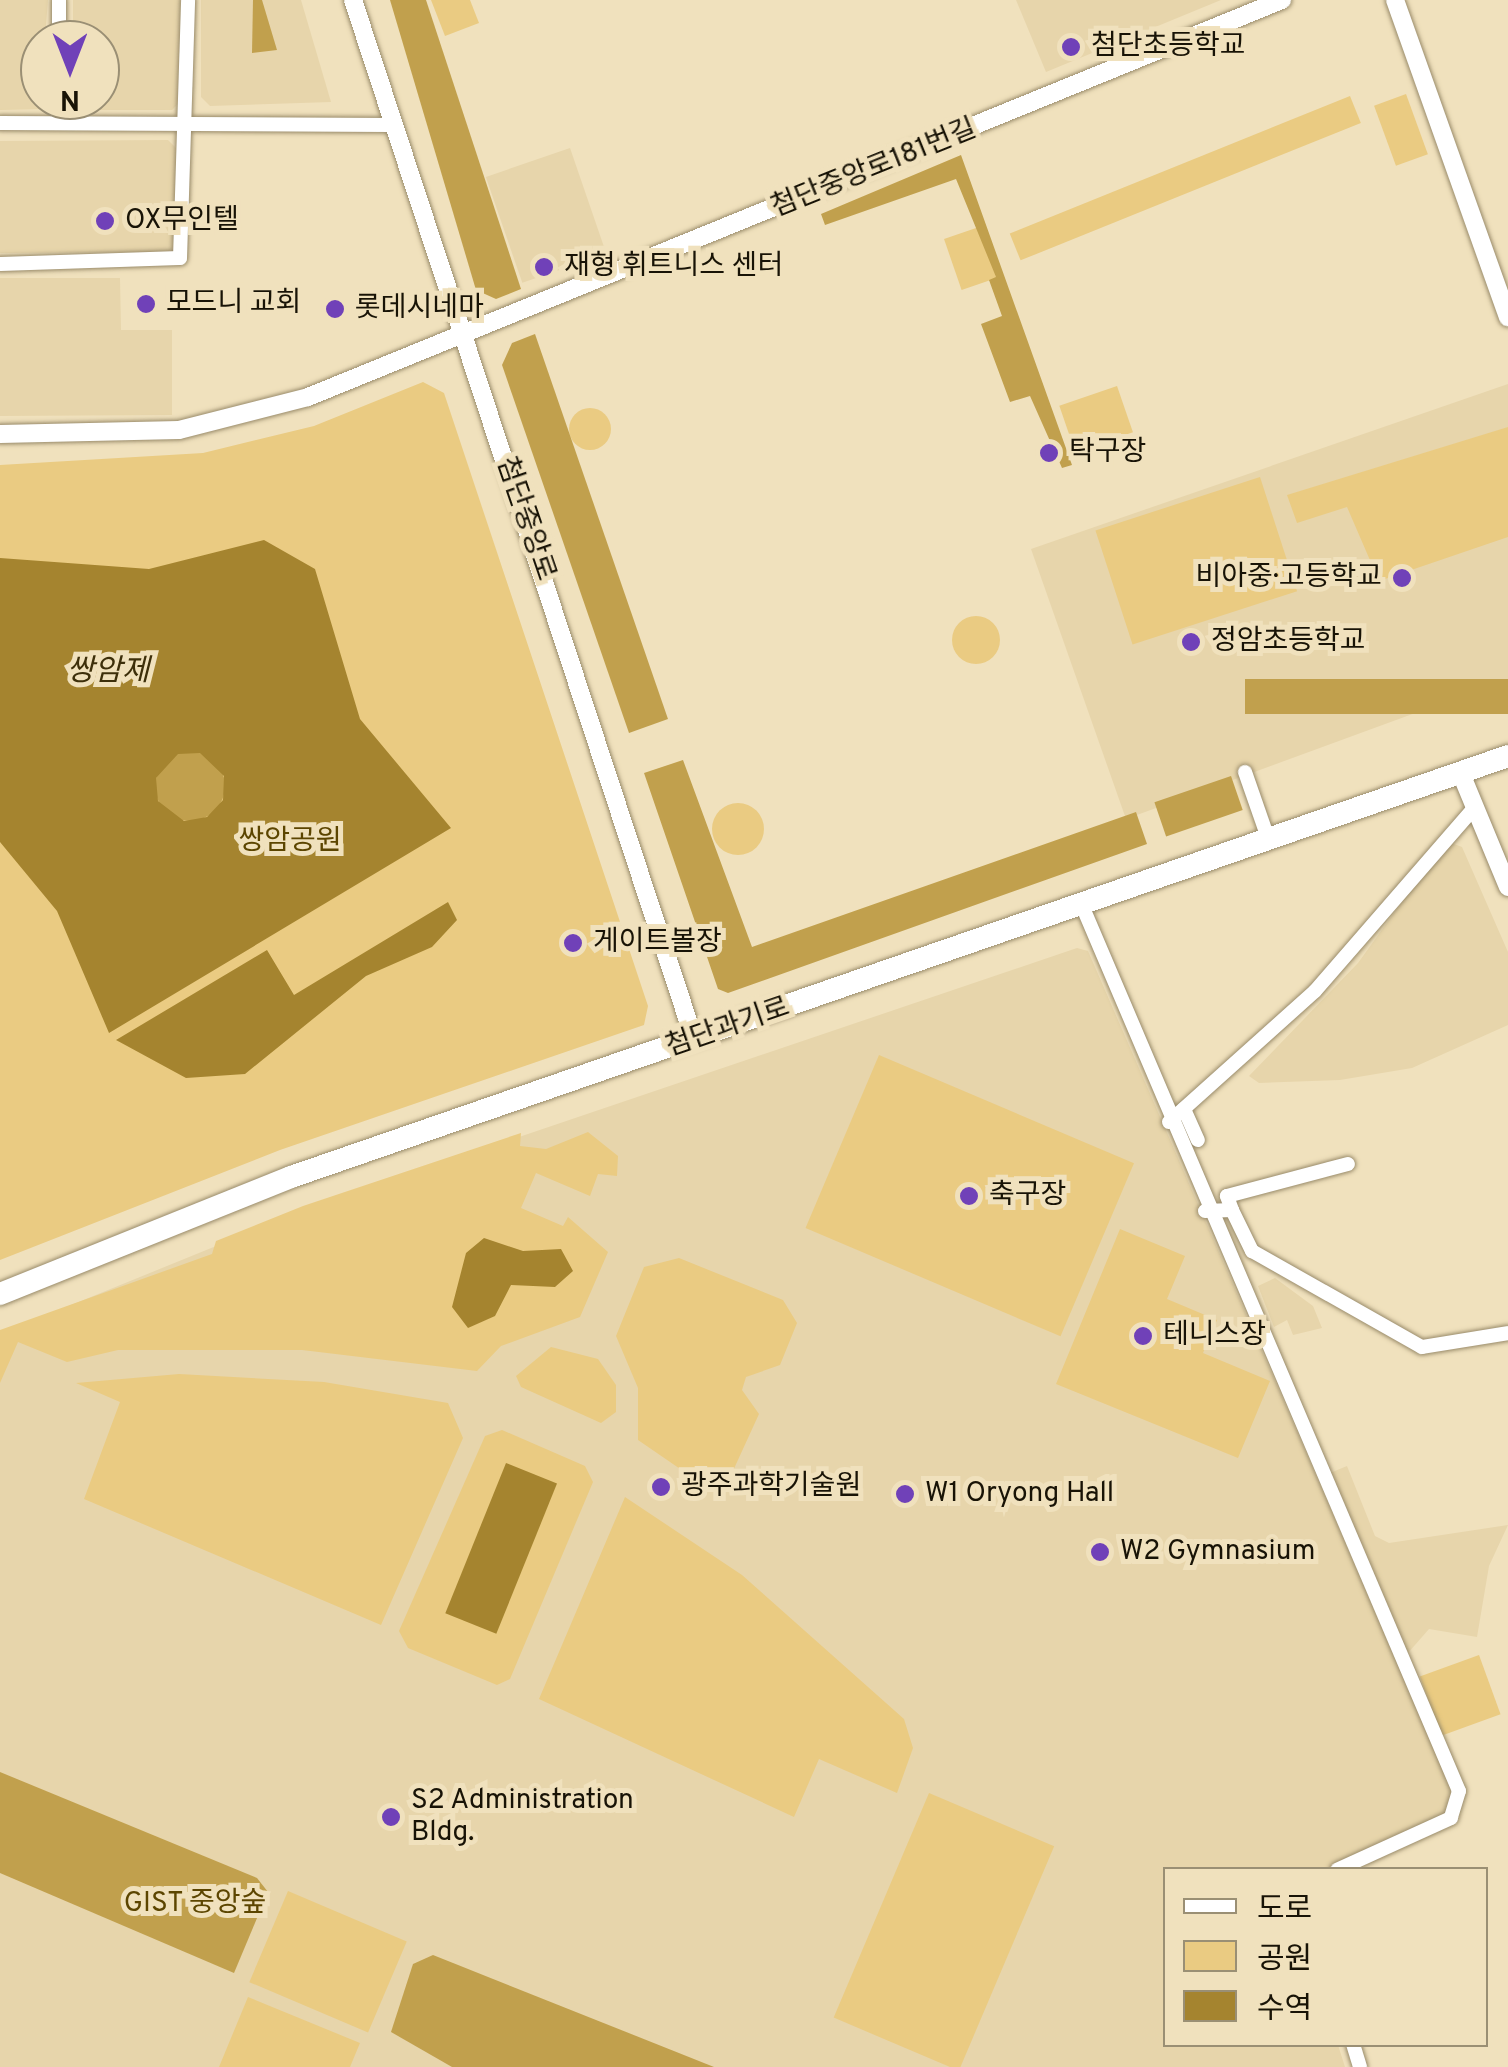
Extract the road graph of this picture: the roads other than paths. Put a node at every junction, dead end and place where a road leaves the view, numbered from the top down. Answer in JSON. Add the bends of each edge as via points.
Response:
{"nodes":[{"id":1,"x":188,"y":0,"type":"edge"},
{"id":2,"x":352,"y":0,"type":"edge"},
{"id":3,"x":1282,"y":0,"type":"edge"},
{"id":4,"x":1394,"y":0,"type":"edge"},
{"id":5,"x":0,"y":123,"type":"edge"},
{"id":6,"x":58,"y":123,"type":"joint"},
{"id":7,"x":188,"y":124,"type":"junction"},
{"id":8,"x":391,"y":124,"type":"junction"},
{"id":9,"x":0,"y":264,"type":"edge"},
{"id":10,"x":1508,"y":318,"type":"edge"},
{"id":11,"x":465,"y":335,"type":"junction"},
{"id":12,"x":0,"y":434,"type":"edge"},
{"id":13,"x":1508,"y":756,"type":"edge"},
{"id":14,"x":1245,"y":772,"type":"dead end"},
{"id":15,"x":1462,"y":776,"type":"junction"},
{"id":16,"x":1475,"y":807,"type":"junction"},
{"id":17,"x":1268,"y":838,"type":"junction"},
{"id":18,"x":1508,"y":887,"type":"edge"},
{"id":19,"x":1081,"y":902,"type":"junction"},
{"id":20,"x":694,"y":1040,"type":"junction"},
{"id":21,"x":1184,"y":1108,"type":"junction"},
{"id":22,"x":1169,"y":1122,"type":"junction"},
{"id":23,"x":1198,"y":1140,"type":"dead end"},
{"id":24,"x":1348,"y":1164,"type":"dead end"},
{"id":25,"x":1205,"y":1210,"type":"junction"},
{"id":26,"x":1232,"y":1210,"type":"junction"},
{"id":27,"x":0,"y":1294,"type":"edge"},
{"id":28,"x":1508,"y":1333,"type":"edge"},
{"id":29,"x":1344,"y":1867,"type":"edge"}],
"edges":[{"from":1,"to":7,"type":"street"},
{"from":2,"to":8,"type":"street","name":"첨단중앙로"},
{"from":3,"to":11,"type":"street","name":"첨단중앙로181번길"},
{"from":4,"to":10,"type":"street"},
{"from":5,"to":6,"type":"street"},
{"from":6,"to":7,"type":"street"},
{"from":7,"to":8,"type":"street"},
{"from":7,"to":9,"type":"street","via":[[180,258]]},
{"from":8,"to":11,"type":"street","name":"첨단중앙로"},
{"from":11,"to":12,"type":"street","name":"첨단중앙로181번길","via":[[217,424]]},
{"from":11,"to":20,"type":"street","name":"첨단중앙로"},
{"from":13,"to":15,"type":"main road","name":"첨단과기로"},
{"from":14,"to":17,"type":"street"},
{"from":15,"to":16,"type":"street"},
{"from":15,"to":17,"type":"main road","name":"첨단과기로"},
{"from":16,"to":18,"type":"street"},
{"from":16,"to":21,"type":"street","via":[[1316,991]]},
{"from":17,"to":19,"type":"main road","name":"첨단과기로"},
{"from":19,"to":20,"type":"main road","name":"첨단과기로"},
{"from":19,"to":22,"type":"street"},
{"from":20,"to":27,"type":"main road","name":"첨단과기로","via":[[291,1177]]},
{"from":21,"to":22,"type":"street"},
{"from":21,"to":23,"type":"street"},
{"from":22,"to":25,"type":"street"},
{"from":24,"to":26,"type":"street","via":[[1227,1196]]},
{"from":25,"to":26,"type":"street"},
{"from":25,"to":29,"type":"street","via":[[1460,1796],[1451,1818]]},
{"from":26,"to":28,"type":"street","via":[[1252,1251],[1422,1348]]}]}
